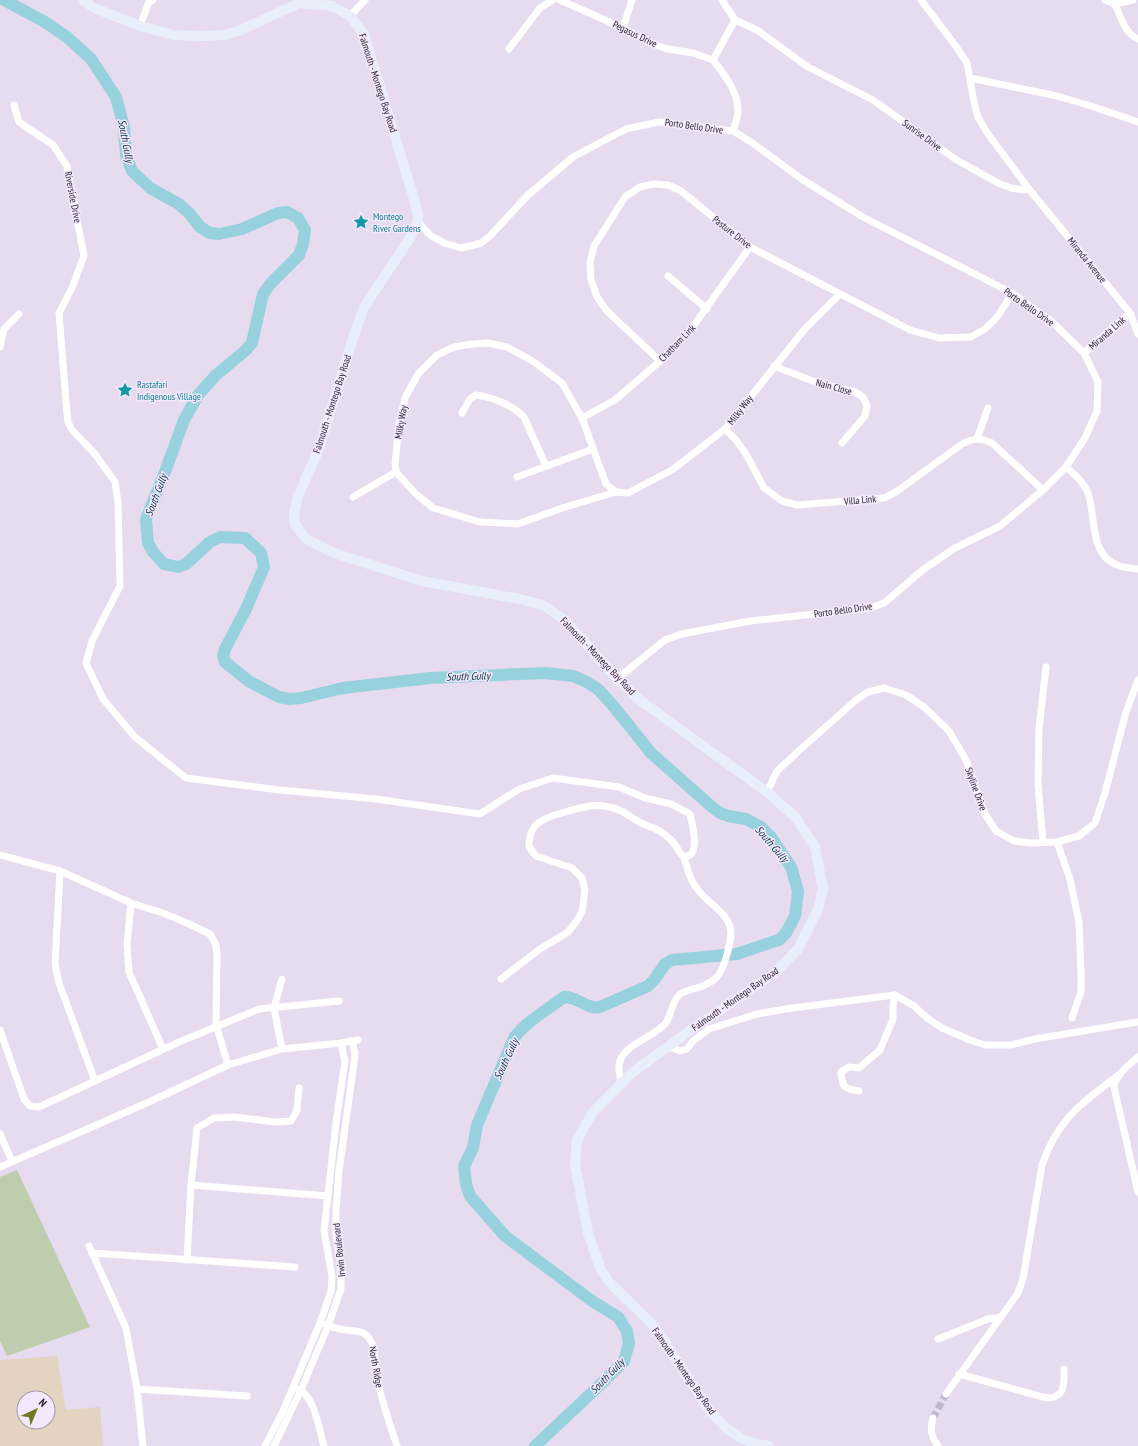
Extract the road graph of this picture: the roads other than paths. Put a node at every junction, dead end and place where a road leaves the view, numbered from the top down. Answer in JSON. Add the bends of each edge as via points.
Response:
{"nodes":[{"id":1,"x":83,"y":0,"type":"edge"},
{"id":2,"x":153,"y":0,"type":"edge"},
{"id":3,"x":365,"y":0,"type":"edge"},
{"id":4,"x":553,"y":0,"type":"edge"},
{"id":5,"x":560,"y":0,"type":"edge"},
{"id":6,"x":632,"y":0,"type":"edge"},
{"id":7,"x":722,"y":0,"type":"edge"},
{"id":8,"x":921,"y":0,"type":"edge"},
{"id":9,"x":1105,"y":0,"type":"edge"},
{"id":10,"x":1133,"y":0,"type":"edge"},
{"id":11,"x":1115,"y":4,"type":"junction"},
{"id":12,"x":350,"y":16,"type":"junction"},
{"id":13,"x":735,"y":20,"type":"junction"},
{"id":14,"x":140,"y":26,"type":"junction"},
{"id":15,"x":623,"y":28,"type":"junction"},
{"id":16,"x":1138,"y":39,"type":"edge"},
{"id":17,"x":509,"y":49,"type":"dead end"},
{"id":18,"x":713,"y":60,"type":"junction"},
{"id":19,"x":970,"y":78,"type":"junction"},
{"id":20,"x":14,"y":105,"type":"dead end"},
{"id":21,"x":1138,"y":122,"type":"edge"},
{"id":22,"x":733,"y":131,"type":"junction"},
{"id":23,"x":1029,"y":189,"type":"junction"},
{"id":24,"x":418,"y":222,"type":"junction"},
{"id":25,"x":750,"y":247,"type":"junction"},
{"id":26,"x":668,"y":276,"type":"dead end"},
{"id":27,"x":1012,"y":293,"type":"junction"},
{"id":28,"x":840,"y":294,"type":"junction"},
{"id":29,"x":707,"y":309,"type":"junction"},
{"id":30,"x":1130,"y":313,"type":"junction"},
{"id":31,"x":19,"y":314,"type":"dead end"},
{"id":32,"x":1138,"y":334,"type":"edge"},
{"id":33,"x":0,"y":347,"type":"edge"},
{"id":34,"x":1084,"y":353,"type":"junction"},
{"id":35,"x":660,"y":361,"type":"junction"},
{"id":36,"x":774,"y":366,"type":"junction"},
{"id":37,"x":988,"y":408,"type":"dead end"},
{"id":38,"x":462,"y":413,"type":"dead end"},
{"id":39,"x":582,"y":418,"type":"junction"},
{"id":40,"x":725,"y":429,"type":"junction"},
{"id":41,"x":977,"y":439,"type":"junction"},
{"id":42,"x":842,"y":443,"type":"dead end"},
{"id":43,"x":593,"y":449,"type":"junction"},
{"id":44,"x":546,"y":466,"type":"junction"},
{"id":45,"x":1066,"y":467,"type":"junction"},
{"id":46,"x":396,"y":472,"type":"junction"},
{"id":47,"x":518,"y":477,"type":"dead end"},
{"id":48,"x":1043,"y":490,"type":"junction"},
{"id":49,"x":616,"y":492,"type":"junction"},
{"id":50,"x":353,"y":496,"type":"dead end"},
{"id":51,"x":1138,"y":569,"type":"edge"},
{"id":52,"x":1046,"y":667,"type":"dead end"},
{"id":53,"x":617,"y":679,"type":"junction"},
{"id":54,"x":1138,"y":680,"type":"edge"},
{"id":55,"x":768,"y":792,"type":"junction"},
{"id":56,"x":1042,"y":842,"type":"junction"},
{"id":57,"x":1057,"y":842,"type":"junction"},
{"id":58,"x":0,"y":855,"type":"edge"},
{"id":59,"x":684,"y":857,"type":"junction"},
{"id":60,"x":60,"y":872,"type":"junction"},
{"id":61,"x":130,"y":903,"type":"junction"},
{"id":62,"x":282,"y":979,"type":"dead end"},
{"id":63,"x":501,"y":979,"type":"dead end"},
{"id":64,"x":895,"y":995,"type":"junction"},
{"id":65,"x":339,"y":1001,"type":"dead end"},
{"id":66,"x":274,"y":1008,"type":"junction"},
{"id":67,"x":1072,"y":1018,"type":"dead end"},
{"id":68,"x":1138,"y":1022,"type":"edge"},
{"id":69,"x":216,"y":1026,"type":"junction"},
{"id":70,"x":0,"y":1030,"type":"edge"},
{"id":71,"x":342,"y":1043,"type":"junction"},
{"id":72,"x":668,"y":1046,"type":"junction"},
{"id":73,"x":163,"y":1049,"type":"junction"},
{"id":74,"x":282,"y":1049,"type":"junction"},
{"id":75,"x":1138,"y":1057,"type":"edge"},
{"id":76,"x":228,"y":1065,"type":"junction"},
{"id":77,"x":1120,"y":1074,"type":"junction"},
{"id":78,"x":95,"y":1081,"type":"junction"},
{"id":79,"x":621,"y":1084,"type":"junction"},
{"id":80,"x":299,"y":1088,"type":"dead end"},
{"id":81,"x":859,"y":1092,"type":"dead end"},
{"id":82,"x":336,"y":1123,"type":"junction"},
{"id":83,"x":345,"y":1124,"type":"junction"},
{"id":84,"x":0,"y":1134,"type":"edge"},
{"id":85,"x":12,"y":1161,"type":"junction"},
{"id":86,"x":0,"y":1167,"type":"edge"},
{"id":87,"x":191,"y":1186,"type":"junction"},
{"id":88,"x":1138,"y":1192,"type":"edge"},
{"id":89,"x":327,"y":1196,"type":"junction"},
{"id":90,"x":326,"y":1210,"type":"junction"},
{"id":91,"x":336,"y":1210,"type":"junction"},
{"id":92,"x":89,"y":1246,"type":"dead end"},
{"id":93,"x":92,"y":1253,"type":"junction"},
{"id":94,"x":338,"y":1256,"type":"junction"},
{"id":95,"x":329,"y":1257,"type":"junction"},
{"id":96,"x":187,"y":1260,"type":"junction"},
{"id":97,"x":295,"y":1267,"type":"dead end"},
{"id":98,"x":1001,"y":1317,"type":"junction"},
{"id":99,"x":320,"y":1323,"type":"junction"},
{"id":100,"x":328,"y":1326,"type":"junction"},
{"id":101,"x":938,"y":1339,"type":"dead end"},
{"id":102,"x":1064,"y":1369,"type":"dead end"},
{"id":103,"x":959,"y":1374,"type":"junction"},
{"id":104,"x":293,"y":1387,"type":"junction"},
{"id":105,"x":137,"y":1389,"type":"junction"},
{"id":106,"x":301,"y":1390,"type":"junction"},
{"id":107,"x":946,"y":1394,"type":"tunnel mouth"},
{"id":108,"x":247,"y":1396,"type":"dead end"},
{"id":109,"x":933,"y":1418,"type":"tunnel mouth"},
{"id":110,"x":143,"y":1446,"type":"edge"},
{"id":111,"x":265,"y":1446,"type":"edge"},
{"id":112,"x":274,"y":1446,"type":"edge"},
{"id":113,"x":324,"y":1446,"type":"edge"},
{"id":114,"x":397,"y":1446,"type":"edge"},
{"id":115,"x":769,"y":1446,"type":"edge"},
{"id":116,"x":938,"y":1446,"type":"edge"}],
"edges":[{"from":1,"to":14,"type":"main road","name":"Falmouth - Montego Bay Road","via":[[94,8]]},
{"from":2,"to":14,"type":"street","via":[[149,2]]},
{"from":3,"to":12,"type":"street"},
{"from":4,"to":17,"type":"street","via":[[540,8]]},
{"from":5,"to":15,"type":"street","name":"Pegasus Drive"},
{"from":6,"to":15,"type":"street"},
{"from":7,"to":13,"type":"street"},
{"from":8,"to":19,"type":"street","via":[[967,63]]},
{"from":9,"to":11,"type":"street"},
{"from":10,"to":11,"type":"street"},
{"from":11,"to":16,"type":"street","via":[[1132,37]]},
{"from":12,"to":14,"type":"main road","name":"Falmouth - Montego Bay Road","via":[[332,6],[299,3],[225,35],[173,35]]},
{"from":12,"to":24,"type":"main road","name":"Falmouth - Montego Bay Road","via":[[364,34],[414,199]]},
{"from":13,"to":18,"type":"street"},
{"from":13,"to":23,"type":"street","name":"Sunrise Drive","via":[[757,30],[808,67],[873,100],[956,159],[998,183],[1011,188]]},
{"from":15,"to":18,"type":"street","name":"Pegasus Drive","via":[[668,49],[694,53]]},
{"from":18,"to":22,"type":"street","via":[[736,94],[738,110]]},
{"from":19,"to":21,"type":"street","via":[[1057,96]]},
{"from":19,"to":23,"type":"street","via":[[978,117]]},
{"from":20,"to":59,"type":"street","name":"Riverside Drive","via":[[20,122],[53,145],[67,166],[84,256],[59,314],[68,422],[115,482],[118,502],[120,586],[92,641],[86,663],[103,699],[135,737],[186,778],[376,799],[480,814],[519,790],[553,778],[619,787],[645,798],[672,804],[690,814],[696,840],[691,855]]},
{"from":22,"to":24,"type":"street","name":"Porto Bello Drive","via":[[659,122],[626,129],[573,157],[527,196],[481,243],[461,248],[444,243],[430,235]]},
{"from":22,"to":27,"type":"street","name":"Porto Bello Drive","via":[[803,180],[863,217]]},
{"from":23,"to":30,"type":"street","name":"Miranda Avenue"},
{"from":24,"to":53,"type":"main road","name":"Falmouth - Montego Bay Road","via":[[364,307],[319,449],[298,496],[294,514],[295,524],[306,539],[349,558],[422,581],[543,605],[566,620]]},
{"from":25,"to":28,"type":"street","name":"Pasture Drive"},
{"from":25,"to":29,"type":"street","name":"Chatham Link"},
{"from":25,"to":35,"type":"street","name":"Pasture Drive","via":[[681,191],[668,185],[640,187],[625,197],[594,246],[590,263],[591,280],[597,297],[607,311]]},
{"from":26,"to":29,"type":"street"},
{"from":27,"to":28,"type":"street","name":"Pasture Drive","via":[[998,316],[986,329],[971,337],[938,338],[910,330]]},
{"from":27,"to":34,"type":"street","name":"Porto Bello Drive","via":[[1050,320]]},
{"from":28,"to":36,"type":"street","name":"Milky Way","via":[[804,330]]},
{"from":29,"to":35,"type":"street","name":"Chatham Link","via":[[689,332]]},
{"from":30,"to":32,"type":"street","name":"Miranda Avenue"},
{"from":30,"to":34,"type":"street","name":"Miranda Link"},
{"from":31,"to":33,"type":"street","via":[[4,329]]},
{"from":34,"to":45,"type":"street","name":"Porto Bello Drive","via":[[1098,382],[1097,411],[1085,438]]},
{"from":35,"to":39,"type":"street","name":"Chatham Link","via":[[615,400]]},
{"from":36,"to":40,"type":"street","name":"Milky Way"},
{"from":36,"to":42,"type":"street","name":"Nain Close","via":[[863,397],[867,406],[865,416]]},
{"from":37,"to":41,"type":"street"},
{"from":38,"to":44,"type":"street","via":[[470,399],[476,395],[498,401],[519,412],[524,417]]},
{"from":39,"to":43,"type":"street","name":"Milky Way"},
{"from":39,"to":46,"type":"street","name":"Milky Way","via":[[562,383],[534,362],[507,347],[488,343],[454,347],[437,355],[418,374],[405,398],[399,424]]},
{"from":40,"to":41,"type":"street","name":"Villa Link","via":[[746,454],[764,488],[782,501],[797,505],[884,498],[962,444]]},
{"from":40,"to":49,"type":"street","name":"Milky Way","via":[[672,470],[634,491]]},
{"from":41,"to":48,"type":"street","via":[[992,443]]},
{"from":43,"to":44,"type":"street"},
{"from":43,"to":49,"type":"street","name":"Milky Way","via":[[606,484]]},
{"from":44,"to":47,"type":"street"},
{"from":45,"to":48,"type":"street","name":"Porto Bello Drive"},
{"from":45,"to":51,"type":"street","via":[[1080,479],[1089,495],[1094,536],[1100,548],[1108,559],[1119,566]]},
{"from":46,"to":49,"type":"street","name":"Milky Way","via":[[433,508],[480,522],[518,524]]},
{"from":46,"to":50,"type":"street"},
{"from":48,"to":53,"type":"street","name":"Porto Bello Drive","via":[[1000,526],[955,548],[924,569],[884,603],[870,608],[750,621],[682,634],[665,640]]},
{"from":52,"to":56,"type":"street","via":[[1039,729],[1038,777]]},
{"from":53,"to":55,"type":"main road","name":"Falmouth - Montego Bay Road","via":[[641,701]]},
{"from":54,"to":57,"type":"street","name":"Skyline Drive","via":[[1126,712],[1095,823],[1079,836]]},
{"from":55,"to":56,"type":"street","name":"Skyline Drive","via":[[777,770],[856,700],[868,692],[884,688],[906,695],[924,706],[949,731],[966,760],[985,814],[996,831],[1014,841]]},
{"from":55,"to":72,"type":"main road","name":"Falmouth - Montego Bay Road","via":[[796,818],[815,847],[823,889],[818,910],[798,949],[775,973]]},
{"from":56,"to":57,"type":"street","name":"Skyline Drive"},
{"from":57,"to":67,"type":"street","via":[[1070,879],[1079,922],[1081,992]]},
{"from":58,"to":60,"type":"street"},
{"from":59,"to":63,"type":"street","via":[[662,832],[610,806],[598,804],[544,819],[529,835],[528,847],[536,856],[572,868],[582,878],[585,890],[582,912],[568,932],[540,949]]},
{"from":59,"to":79,"type":"street","via":[[697,890],[724,915],[730,925],[731,935],[725,963],[717,978],[680,994],[666,1023],[624,1054],[619,1065]]},
{"from":60,"to":61,"type":"street"},
{"from":60,"to":78,"type":"street","via":[[54,964]]},
{"from":61,"to":69,"type":"street","via":[[163,913],[210,934],[216,945]]},
{"from":61,"to":73,"type":"street","via":[[127,944],[129,972]]},
{"from":62,"to":66,"type":"street"},
{"from":64,"to":68,"type":"street","via":[[942,1028],[986,1045],[1011,1045]]},
{"from":64,"to":72,"type":"street","via":[[757,1014],[709,1029],[686,1049],[680,1051]]},
{"from":64,"to":81,"type":"street","via":[[893,1019],[880,1050],[859,1068],[849,1067],[841,1072],[841,1083],[847,1089]]},
{"from":65,"to":66,"type":"street"},
{"from":66,"to":69,"type":"street","via":[[259,1009]]},
{"from":66,"to":74,"type":"street"},
{"from":69,"to":73,"type":"street"},
{"from":69,"to":76,"type":"street"},
{"from":70,"to":78,"type":"street","via":[[24,1099],[30,1106],[39,1107]]},
{"from":71,"to":74,"type":"street"},
{"from":71,"to":82,"type":"street","name":"Irwin Boulevard","via":[[345,1061]]},
{"from":71,"to":83,"type":"street","name":"Irwin Boulevard","via":[[355,1041]]},
{"from":72,"to":79,"type":"main road","name":"Falmouth - Montego Bay Road"},
{"from":73,"to":78,"type":"street"},
{"from":74,"to":76,"type":"street"},
{"from":75,"to":77,"type":"street"},
{"from":76,"to":85,"type":"street"},
{"from":77,"to":88,"type":"street","via":[[1115,1080],[1114,1087]]},
{"from":77,"to":98,"type":"street","via":[[1076,1108],[1048,1147],[1042,1166],[1022,1279],[1018,1293]]},
{"from":79,"to":115,"type":"main road","name":"Falmouth - Montego Bay Road","via":[[593,1112],[577,1140],[575,1164],[588,1233],[601,1270],[610,1283],[655,1327],[709,1410],[726,1428],[741,1438]]},
{"from":80,"to":87,"type":"street","via":[[297,1111],[291,1121],[214,1118],[197,1128]]},
{"from":82,"to":83,"type":"street"},
{"from":82,"to":89,"type":"street","name":"Irwin Boulevard"},
{"from":83,"to":91,"type":"street","name":"Irwin Boulevard"},
{"from":84,"to":85,"type":"street"},
{"from":85,"to":86,"type":"street"},
{"from":87,"to":89,"type":"street"},
{"from":87,"to":96,"type":"street"},
{"from":89,"to":90,"type":"street","name":"Irwin Boulevard"},
{"from":90,"to":91,"type":"street"},
{"from":90,"to":95,"type":"street","name":"Irwin Boulevard","via":[[324,1231]]},
{"from":91,"to":94,"type":"street","name":"Irwin Boulevard"},
{"from":92,"to":93,"type":"street"},
{"from":93,"to":96,"type":"street"},
{"from":93,"to":105,"type":"street","via":[[126,1328]]},
{"from":94,"to":95,"type":"street"},
{"from":94,"to":100,"type":"street","name":"Irwin Boulevard","via":[[341,1265],[341,1289]]},
{"from":95,"to":99,"type":"street","name":"Irwin Boulevard","via":[[331,1291]]},
{"from":96,"to":97,"type":"street"},
{"from":98,"to":101,"type":"street","via":[[988,1319]]},
{"from":98,"to":103,"type":"street"},
{"from":99,"to":100,"type":"street","name":"North Ridge"},
{"from":99,"to":104,"type":"street","name":"Irwin Boulevard"},
{"from":100,"to":106,"type":"street","name":"Irwin Boulevard"},
{"from":100,"to":114,"type":"street","name":"North Ridge","via":[[359,1331],[371,1340],[380,1390]]},
{"from":102,"to":103,"type":"street","via":[[1061,1392],[1052,1398]]},
{"from":103,"to":107,"type":"street"},
{"from":104,"to":106,"type":"street"},
{"from":104,"to":111,"type":"street","name":"Irwin Boulevard"},
{"from":105,"to":108,"type":"street"},
{"from":105,"to":110,"type":"street"},
{"from":106,"to":112,"type":"street","name":"Irwin Boulevard"},
{"from":106,"to":113,"type":"street","via":[[312,1406]]},
{"from":109,"to":116,"type":"street","via":[[931,1433]]}]}
